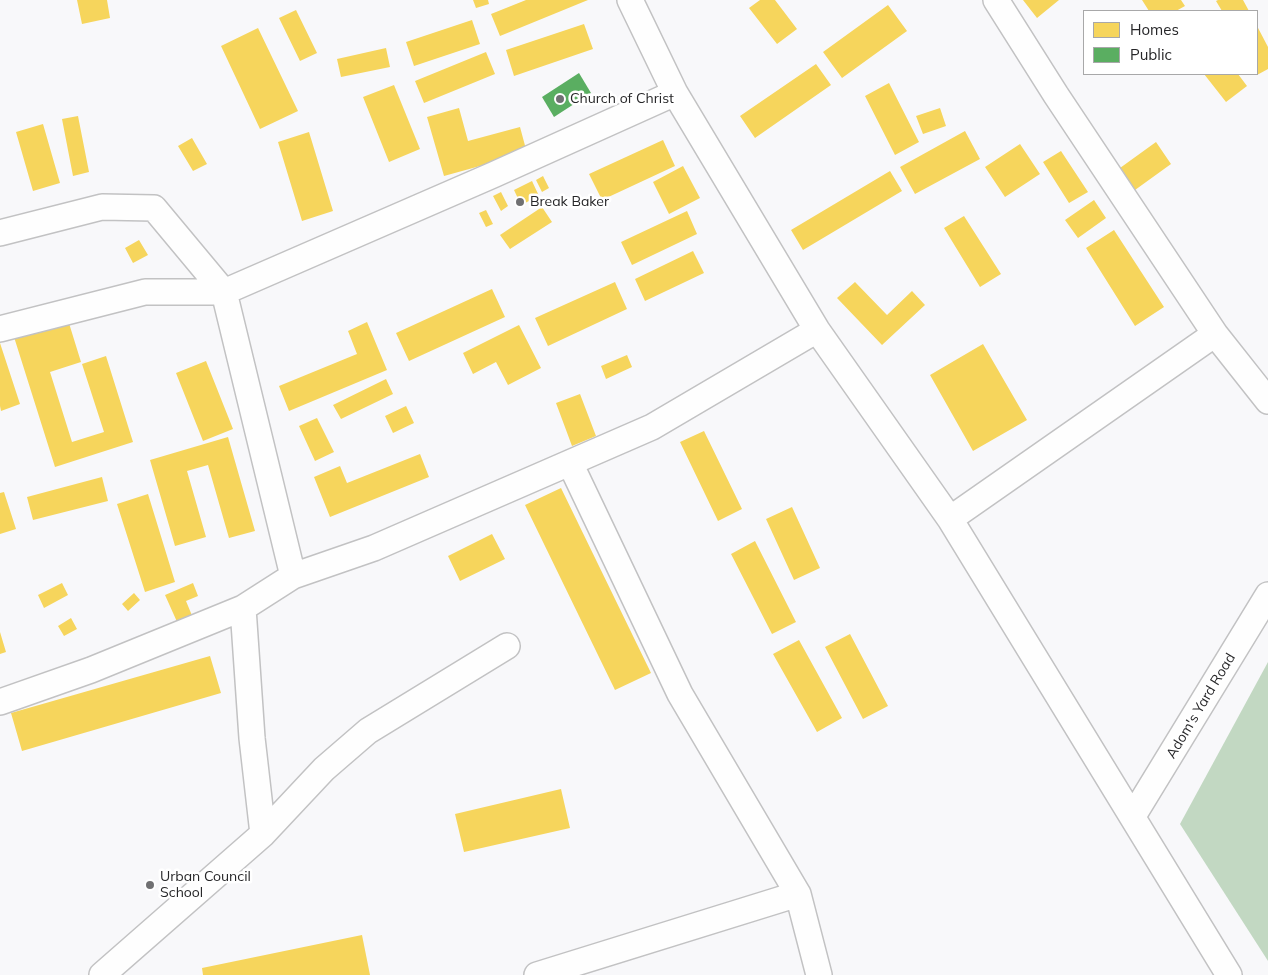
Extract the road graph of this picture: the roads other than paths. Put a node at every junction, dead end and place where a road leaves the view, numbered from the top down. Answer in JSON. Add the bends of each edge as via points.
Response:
{"nodes":[{"id":1,"x":630,"y":0,"type":"edge"},
{"id":2,"x":996,"y":0,"type":"edge"},
{"id":3,"x":675,"y":93,"type":"junction"},
{"id":4,"x":0,"y":233,"type":"edge"},
{"id":5,"x":224,"y":292,"type":"junction"},
{"id":6,"x":0,"y":329,"type":"edge"},
{"id":7,"x":818,"y":330,"type":"junction"},
{"id":8,"x":1215,"y":334,"type":"junction"},
{"id":9,"x":1268,"y":401,"type":"edge"},
{"id":10,"x":570,"y":463,"type":"junction"},
{"id":11,"x":950,"y":518,"type":"junction"},
{"id":12,"x":293,"y":576,"type":"junction"},
{"id":13,"x":1268,"y":595,"type":"edge"},
{"id":14,"x":243,"y":608,"type":"junction"},
{"id":15,"x":507,"y":646,"type":"dead end"},
{"id":16,"x":0,"y":702,"type":"edge"},
{"id":17,"x":1133,"y":816,"type":"junction"},
{"id":18,"x":262,"y":834,"type":"junction"},
{"id":19,"x":798,"y":894,"type":"junction"},
{"id":20,"x":102,"y":975,"type":"edge"},
{"id":21,"x":537,"y":975,"type":"edge"},
{"id":22,"x":819,"y":975,"type":"edge"},
{"id":23,"x":1229,"y":975,"type":"edge"}],
"edges":[{"from":1,"to":3,"type":"street"},
{"from":2,"to":8,"type":"street"},
{"from":3,"to":5,"type":"street"},
{"from":3,"to":7,"type":"street"},
{"from":4,"to":5,"type":"street","via":[[102,207],[154,208]]},
{"from":5,"to":6,"type":"street","via":[[146,292]]},
{"from":5,"to":12,"type":"street"},
{"from":7,"to":10,"type":"street","via":[[652,427]]},
{"from":7,"to":11,"type":"street"},
{"from":8,"to":9,"type":"street"},
{"from":8,"to":11,"type":"street"},
{"from":10,"to":12,"type":"street","via":[[374,548]]},
{"from":10,"to":19,"type":"street","via":[[680,694]]},
{"from":11,"to":17,"type":"street"},
{"from":12,"to":14,"type":"street"},
{"from":13,"to":17,"type":"street","name":"Adom's Yard Road"},
{"from":14,"to":16,"type":"street","via":[[91,670]]},
{"from":14,"to":18,"type":"street"},
{"from":15,"to":18,"type":"street","via":[[368,732],[324,769]]},
{"from":17,"to":23,"type":"street"},
{"from":18,"to":20,"type":"street"},
{"from":19,"to":21,"type":"street"},
{"from":19,"to":22,"type":"street"}]}
